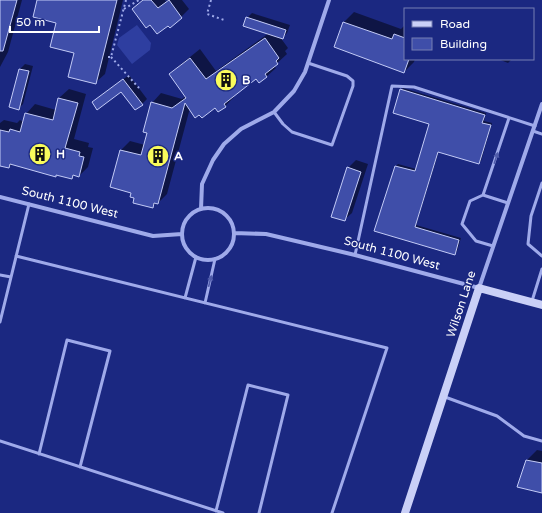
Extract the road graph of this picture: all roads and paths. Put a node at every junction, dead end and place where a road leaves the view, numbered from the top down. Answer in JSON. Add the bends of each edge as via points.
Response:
{"nodes":[{"id":1,"x":126,"y":0,"type":"edge"},
{"id":2,"x":138,"y":0,"type":"edge"},
{"id":3,"x":211,"y":0,"type":"edge"},
{"id":4,"x":330,"y":0,"type":"edge"},
{"id":5,"x":124,"y":9,"type":"junction"},
{"id":6,"x":224,"y":20,"type":"dead end"},
{"id":7,"x":108,"y":57,"type":"dead end"},
{"id":8,"x":111,"y":57,"type":"junction"},
{"id":9,"x":308,"y":63,"type":"junction"},
{"id":10,"x":139,"y":88,"type":"dead end"},
{"id":11,"x":542,"y":104,"type":"edge"},
{"id":12,"x":274,"y":112,"type":"junction"},
{"id":13,"x":509,"y":118,"type":"junction"},
{"id":14,"x":535,"y":126,"type":"junction"},
{"id":15,"x":533,"y":131,"type":"junction"},
{"id":16,"x":542,"y":134,"type":"edge"},
{"id":17,"x":542,"y":183,"type":"edge"},
{"id":18,"x":483,"y":195,"type":"junction"},
{"id":19,"x":0,"y":197,"type":"edge"},
{"id":20,"x":508,"y":203,"type":"junction"},
{"id":21,"x":29,"y":204,"type":"junction"},
{"id":22,"x":201,"y":209,"type":"junction"},
{"id":23,"x":234,"y":233,"type":"junction"},
{"id":24,"x":182,"y":234,"type":"junction"},
{"id":25,"x":493,"y":246,"type":"junction"},
{"id":26,"x":355,"y":255,"type":"junction"},
{"id":27,"x":16,"y":256,"type":"junction"},
{"id":28,"x":542,"y":256,"type":"edge"},
{"id":29,"x":196,"y":257,"type":"junction"},
{"id":30,"x":215,"y":259,"type":"junction"},
{"id":31,"x":542,"y":269,"type":"edge"},
{"id":32,"x":0,"y":275,"type":"edge"},
{"id":33,"x":11,"y":277,"type":"junction"},
{"id":34,"x":479,"y":288,"type":"junction"},
{"id":35,"x":185,"y":298,"type":"junction"},
{"id":36,"x":531,"y":302,"type":"junction"},
{"id":37,"x":204,"y":303,"type":"junction"},
{"id":38,"x":542,"y":305,"type":"edge"},
{"id":39,"x":0,"y":322,"type":"edge"},
{"id":40,"x":444,"y":396,"type":"junction"},
{"id":41,"x":0,"y":441,"type":"edge"},
{"id":42,"x":542,"y":441,"type":"edge"},
{"id":43,"x":39,"y":454,"type":"junction"},
{"id":44,"x":80,"y":467,"type":"junction"},
{"id":45,"x":216,"y":511,"type":"junction"},
{"id":46,"x":223,"y":513,"type":"edge"},
{"id":47,"x":259,"y":513,"type":"edge"},
{"id":48,"x":332,"y":513,"type":"edge"},
{"id":49,"x":405,"y":513,"type":"edge"}],
"edges":[{"from":1,"to":5,"type":"path"},
{"from":2,"to":5,"type":"path"},
{"from":3,"to":6,"type":"path","via":[[207,14]]},
{"from":4,"to":9,"type":"street"},
{"from":5,"to":8,"type":"path"},
{"from":7,"to":8,"type":"path"},
{"from":8,"to":10,"type":"path"},
{"from":9,"to":12,"type":"street","via":[[294,91]]},
{"from":9,"to":12,"type":"lane","via":[[347,76],[353,81],[332,145],[292,132]]},
{"from":11,"to":14,"type":"street","name":"Wilson Lane"},
{"from":12,"to":22,"type":"street","via":[[241,129],[224,144],[202,184]]},
{"from":13,"to":14,"type":"lane"},
{"from":18,"to":13,"type":"lane","one_way":true},
{"from":13,"to":26,"type":"lane","via":[[414,87],[392,86]]},
{"from":14,"to":15,"type":"street","name":"Wilson Lane"},
{"from":15,"to":16,"type":"lane"},
{"from":15,"to":20,"type":"street","name":"Wilson Lane"},
{"from":17,"to":28,"type":"lane","via":[[531,216],[528,244]]},
{"from":18,"to":20,"type":"lane"},
{"from":18,"to":25,"type":"lane","via":[[470,201],[462,224],[476,241]]},
{"from":19,"to":21,"type":"street","name":"South 1100 West"},
{"from":20,"to":25,"type":"street","name":"Wilson Lane"},
{"from":21,"to":24,"type":"street","name":"South 1100 West","via":[[153,236]]},
{"from":21,"to":27,"type":"lane"},
{"from":22,"to":23,"type":"street","via":[[221,211],[228,217]]},
{"from":22,"to":24,"type":"street","via":[[192,213],[186,220]]},
{"from":23,"to":26,"type":"street","name":"South 1100 West","via":[[266,234]]},
{"from":23,"to":30,"type":"street","via":[[231,247]]},
{"from":24,"to":29,"type":"street","via":[[185,247]]},
{"from":25,"to":34,"type":"street","name":"Wilson Lane"},
{"from":26,"to":34,"type":"street","name":"South 1100 West"},
{"from":27,"to":33,"type":"lane"},
{"from":27,"to":35,"type":"lane"},
{"from":29,"to":30,"type":"street"},
{"from":29,"to":35,"type":"lane"},
{"from":37,"to":30,"type":"lane","one_way":true},
{"from":31,"to":36,"type":"lane"},
{"from":32,"to":33,"type":"lane"},
{"from":33,"to":39,"type":"lane"},
{"from":34,"to":36,"type":"street","name":"South 1100 West"},
{"from":34,"to":40,"type":"street","name":"Wilson Lane"},
{"from":35,"to":37,"type":"lane"},
{"from":36,"to":38,"type":"street","name":"South 1100 West"},
{"from":37,"to":48,"type":"lane","via":[[387,348]]},
{"from":40,"to":42,"type":"lane","via":[[497,416],[524,436]]},
{"from":40,"to":49,"type":"street","name":"Wilson Lane"},
{"from":41,"to":43,"type":"lane"},
{"from":43,"to":44,"type":"lane"},
{"from":43,"to":44,"type":"lane","via":[[67,340],[110,351]]},
{"from":44,"to":45,"type":"lane"},
{"from":45,"to":46,"type":"lane"},
{"from":45,"to":47,"type":"lane","via":[[248,385],[288,395]]}]}
